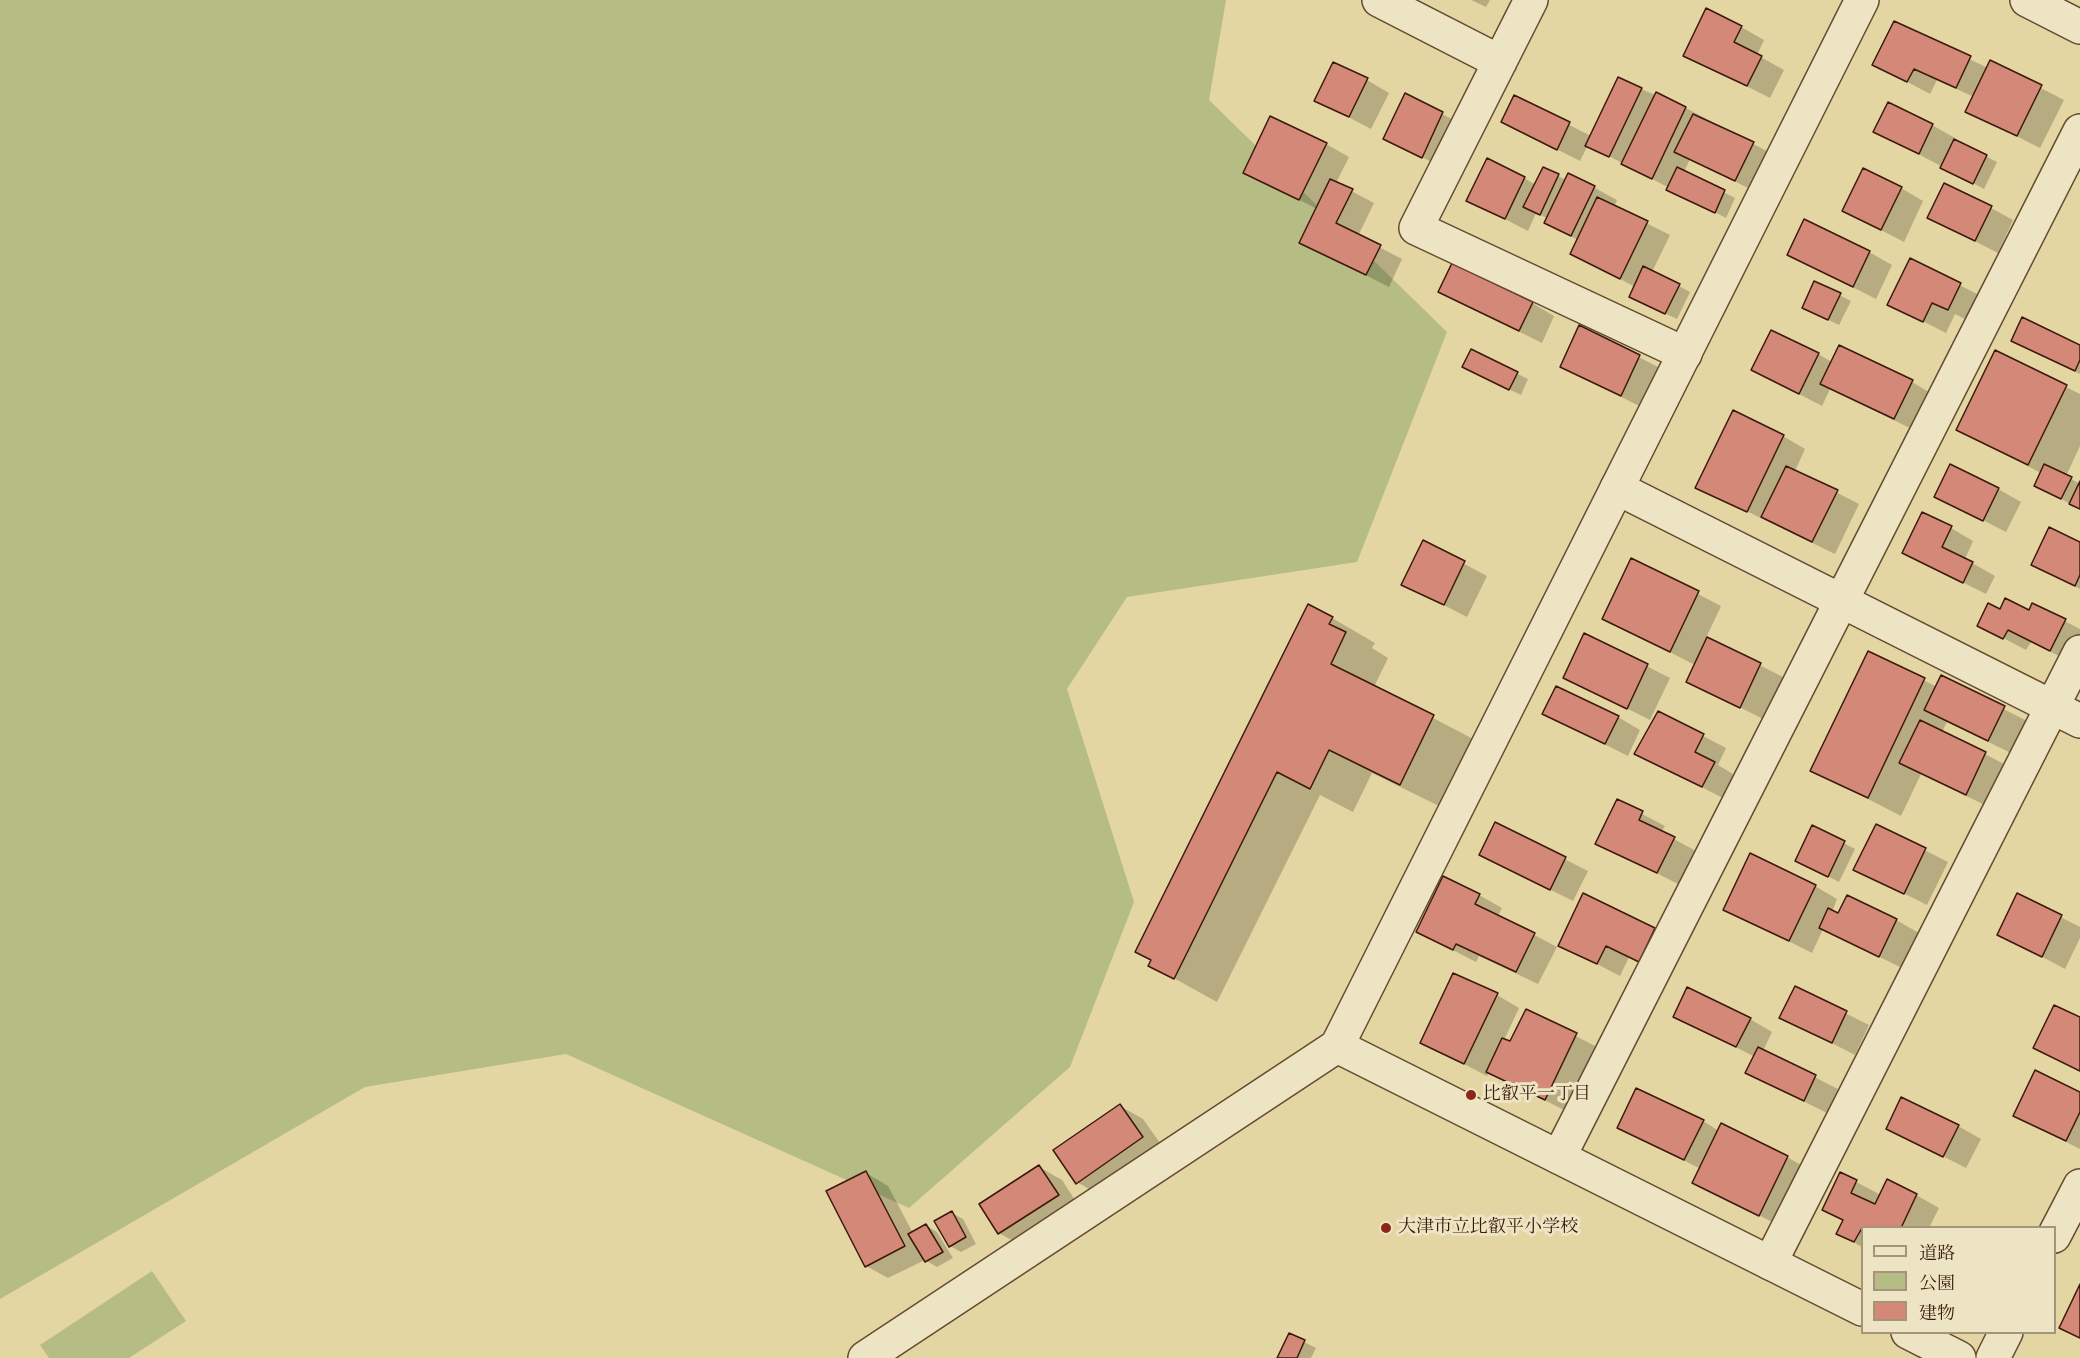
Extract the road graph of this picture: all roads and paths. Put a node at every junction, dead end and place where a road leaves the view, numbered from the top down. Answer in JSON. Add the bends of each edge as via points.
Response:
{"nodes":[{"id":1,"x":1379,"y":0,"type":"edge"},
{"id":2,"x":1531,"y":0,"type":"edge"},
{"id":3,"x":1862,"y":0,"type":"edge"},
{"id":4,"x":2027,"y":0,"type":"edge"},
{"id":5,"x":2080,"y":27,"type":"edge"},
{"id":6,"x":1500,"y":62,"type":"junction"},
{"id":7,"x":2080,"y":131,"type":"edge"},
{"id":8,"x":1685,"y":354,"type":"junction"},
{"id":9,"x":1617,"y":488,"type":"junction"},
{"id":10,"x":1841,"y":601,"type":"junction"},
{"id":11,"x":2080,"y":652,"type":"edge"},
{"id":12,"x":2066,"y":714,"type":"edge"},
{"id":13,"x":1337,"y":1046,"type":"junction"},
{"id":14,"x":1559,"y":1157,"type":"junction"},
{"id":15,"x":2080,"y":1186,"type":"edge"},
{"id":16,"x":2056,"y":1234,"type":"edge"},
{"id":17,"x":1770,"y":1263,"type":"junction"},
{"id":18,"x":1861,"y":1309,"type":"edge"},
{"id":19,"x":1912,"y":1334,"type":"edge"},
{"id":20,"x":2005,"y":1334,"type":"edge"},
{"id":21,"x":865,"y":1358,"type":"edge"},
{"id":22,"x":1959,"y":1358,"type":"edge"},
{"id":23,"x":1993,"y":1358,"type":"edge"}],
"edges":[{"from":1,"to":6,"type":"street"},
{"from":2,"to":6,"type":"street"},
{"from":3,"to":8,"type":"street"},
{"from":4,"to":5,"type":"street"},
{"from":6,"to":8,"type":"street","via":[[1416,228]]},
{"from":7,"to":10,"type":"street"},
{"from":8,"to":9,"type":"street"},
{"from":9,"to":10,"type":"street"},
{"from":9,"to":13,"type":"street"},
{"from":10,"to":12,"type":"street"},
{"from":10,"to":14,"type":"street"},
{"from":11,"to":12,"type":"street"},
{"from":12,"to":17,"type":"street"},
{"from":13,"to":14,"type":"street"},
{"from":13,"to":21,"type":"street"},
{"from":14,"to":17,"type":"street"},
{"from":15,"to":16,"type":"street"},
{"from":17,"to":18,"type":"street"},
{"from":19,"to":22,"type":"street"},
{"from":20,"to":23,"type":"street"}]}
